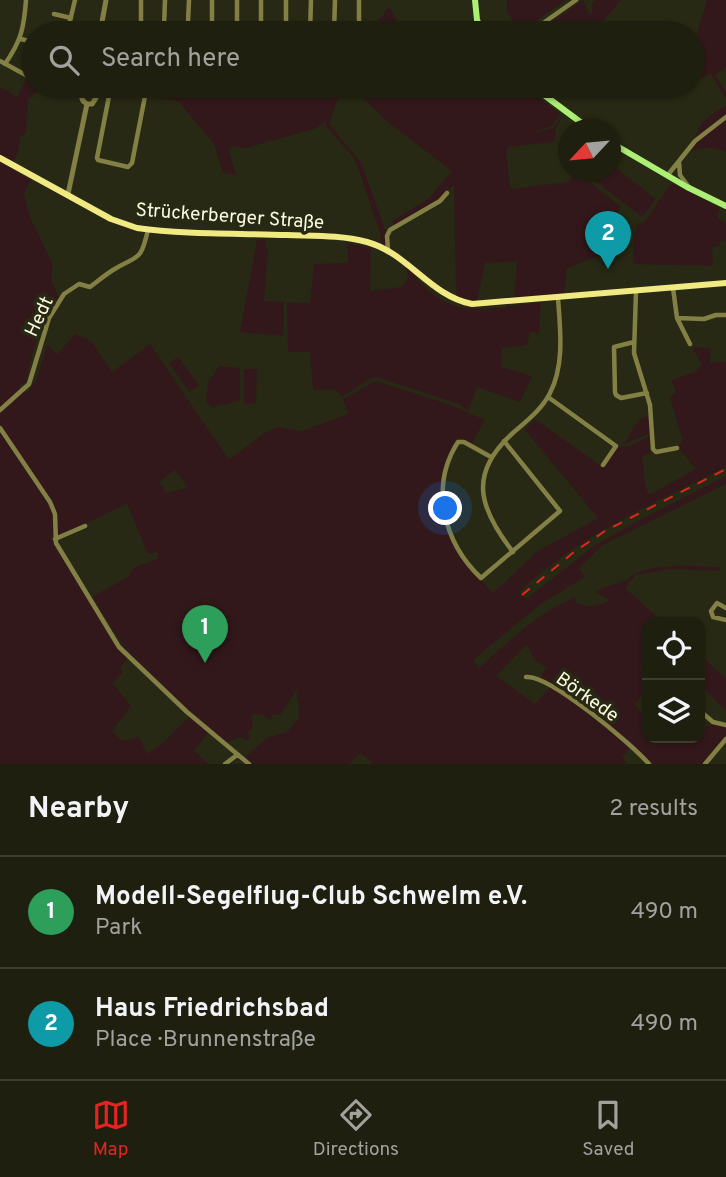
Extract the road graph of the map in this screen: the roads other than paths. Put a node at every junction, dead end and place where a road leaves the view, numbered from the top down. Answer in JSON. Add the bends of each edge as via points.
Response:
{"nodes":[{"id":1,"x":26,"y":0,"type":"edge"},
{"id":2,"x":75,"y":0,"type":"edge"},
{"id":3,"x":106,"y":0,"type":"edge"},
{"id":4,"x":141,"y":0,"type":"edge"},
{"id":5,"x":165,"y":0,"type":"edge"},
{"id":6,"x":189,"y":0,"type":"edge"},
{"id":7,"x":212,"y":0,"type":"edge"},
{"id":8,"x":237,"y":0,"type":"edge"},
{"id":9,"x":261,"y":0,"type":"edge"},
{"id":10,"x":286,"y":0,"type":"edge"},
{"id":11,"x":311,"y":0,"type":"edge"},
{"id":12,"x":335,"y":0,"type":"edge"},
{"id":13,"x":359,"y":0,"type":"edge"},
{"id":14,"x":475,"y":0,"type":"edge"},
{"id":15,"x":576,"y":0,"type":"edge"},
{"id":16,"x":54,"y":14,"type":"dead end"},
{"id":17,"x":71,"y":18,"type":"junction"},
{"id":18,"x":24,"y":21,"type":"edge"},
{"id":19,"x":70,"y":21,"type":"edge"},
{"id":20,"x":102,"y":21,"type":"edge"},
{"id":21,"x":141,"y":21,"type":"edge"},
{"id":22,"x":164,"y":21,"type":"edge"},
{"id":23,"x":187,"y":21,"type":"edge"},
{"id":24,"x":212,"y":21,"type":"edge"},
{"id":25,"x":237,"y":21,"type":"edge"},
{"id":26,"x":261,"y":21,"type":"edge"},
{"id":27,"x":286,"y":21,"type":"edge"},
{"id":28,"x":310,"y":21,"type":"edge"},
{"id":29,"x":334,"y":21,"type":"edge"},
{"id":30,"x":359,"y":21,"type":"edge"},
{"id":31,"x":477,"y":21,"type":"edge"},
{"id":32,"x":546,"y":21,"type":"edge"},
{"id":33,"x":21,"y":39,"type":"edge"},
{"id":34,"x":2,"y":62,"type":"edge"},
{"id":35,"x":21,"y":72,"type":"edge"},
{"id":36,"x":82,"y":98,"type":"edge"},
{"id":37,"x":96,"y":98,"type":"joint"},
{"id":38,"x":109,"y":98,"type":"edge"},
{"id":39,"x":145,"y":98,"type":"edge"},
{"id":40,"x":548,"y":98,"type":"edge"},
{"id":41,"x":108,"y":101,"type":"junction"},
{"id":42,"x":87,"y":104,"type":"junction"},
{"id":43,"x":726,"y":117,"type":"edge"},
{"id":44,"x":576,"y":119,"type":"edge"},
{"id":45,"x":621,"y":148,"type":"edge"},
{"id":46,"x":0,"y":158,"type":"edge"},
{"id":47,"x":678,"y":164,"type":"junction"},
{"id":48,"x":667,"y":176,"type":"junction"},
{"id":49,"x":690,"y":188,"type":"junction"},
{"id":50,"x":447,"y":192,"type":"dead end"},
{"id":51,"x":68,"y":194,"type":"junction"},
{"id":52,"x":726,"y":206,"type":"edge"},
{"id":53,"x":148,"y":230,"type":"junction"},
{"id":54,"x":388,"y":250,"type":"junction"},
{"id":55,"x":726,"y":283,"type":"edge"},
{"id":56,"x":673,"y":287,"type":"junction"},
{"id":57,"x":636,"y":290,"type":"junction"},
{"id":58,"x":558,"y":298,"type":"junction"},
{"id":59,"x":726,"y":315,"type":"edge"},
{"id":60,"x":677,"y":318,"type":"junction"},
{"id":61,"x":634,"y":342,"type":"junction"},
{"id":62,"x":690,"y":344,"type":"dead end"},
{"id":63,"x":647,"y":393,"type":"junction"},
{"id":64,"x":548,"y":397,"type":"junction"},
{"id":65,"x":0,"y":410,"type":"edge"},
{"id":66,"x":0,"y":428,"type":"edge"},
{"id":67,"x":505,"y":441,"type":"junction"},
{"id":68,"x":677,"y":448,"type":"dead end"},
{"id":69,"x":491,"y":457,"type":"junction"},
{"id":70,"x":603,"y":465,"type":"dead end"},
{"id":71,"x":85,"y":526,"type":"dead end"},
{"id":72,"x":55,"y":539,"type":"junction"},
{"id":73,"x":513,"y":552,"type":"junction"},
{"id":74,"x":726,"y":608,"type":"edge"},
{"id":75,"x":726,"y":620,"type":"edge"},
{"id":76,"x":526,"y":677,"type":"dead end"},
{"id":77,"x":705,"y":715,"type":"edge"},
{"id":78,"x":726,"y":725,"type":"edge"},
{"id":79,"x":726,"y":739,"type":"edge"},
{"id":80,"x":237,"y":755,"type":"junction"},
{"id":81,"x":225,"y":764,"type":"edge"},
{"id":82,"x":249,"y":764,"type":"edge"},
{"id":83,"x":649,"y":764,"type":"edge"},
{"id":84,"x":705,"y":764,"type":"edge"}],
"edges":[{"from":1,"to":18,"type":"street"},
{"from":2,"to":17,"type":"street"},
{"from":3,"to":20,"type":"street"},
{"from":4,"to":21,"type":"street"},
{"from":5,"to":22,"type":"street"},
{"from":6,"to":23,"type":"street"},
{"from":7,"to":24,"type":"street"},
{"from":8,"to":25,"type":"street"},
{"from":9,"to":26,"type":"street"},
{"from":10,"to":27,"type":"street"},
{"from":11,"to":28,"type":"street"},
{"from":12,"to":29,"type":"street"},
{"from":13,"to":30,"type":"street"},
{"from":14,"to":31,"type":"main road"},
{"from":15,"to":32,"type":"street"},
{"from":16,"to":17,"type":"street"},
{"from":17,"to":19,"type":"street"},
{"from":33,"to":34,"type":"street"},
{"from":34,"to":35,"type":"street"},
{"from":36,"to":42,"type":"street"},
{"from":37,"to":41,"type":"street"},
{"from":37,"to":42,"type":"street"},
{"from":38,"to":41,"type":"street"},
{"from":39,"to":41,"type":"street","via":[[128,167],[97,158]]},
{"from":40,"to":44,"type":"main road"},
{"from":42,"to":51,"type":"street"},
{"from":43,"to":47,"type":"street","via":[[700,136]]},
{"from":45,"to":48,"type":"main road"},
{"from":46,"to":51,"type":"main road","name":"Strückerberger Straße"},
{"from":47,"to":48,"type":"street","via":[[675,173]]},
{"from":47,"to":49,"type":"street"},
{"from":48,"to":49,"type":"main road"},
{"from":49,"to":52,"type":"main road"},
{"from":50,"to":54,"type":"street","via":[[440,201],[390,230]]},
{"from":51,"to":53,"type":"main road","name":"Strückerberger Straße","via":[[111,219]]},
{"from":53,"to":54,"type":"main road","name":"Strückerberger Straße","via":[[341,237]]},
{"from":53,"to":65,"type":"street","name":"Hedt","via":[[136,258],[90,286],[79,284],[64,294],[49,318],[29,384]]},
{"from":54,"to":58,"type":"main road","name":"Strückerberger Straße","via":[[451,297],[472,304]]},
{"from":55,"to":56,"type":"main road"},
{"from":56,"to":57,"type":"main road"},
{"from":56,"to":60,"type":"street"},
{"from":57,"to":58,"type":"main road"},
{"from":57,"to":61,"type":"street"},
{"from":58,"to":64,"type":"street","via":[[558,367]]},
{"from":59,"to":60,"type":"street"},
{"from":60,"to":62,"type":"street"},
{"from":61,"to":63,"type":"street"},
{"from":61,"to":63,"type":"street","via":[[614,347],[616,396]]},
{"from":63,"to":68,"type":"street","via":[[653,450]]},
{"from":64,"to":67,"type":"street"},
{"from":64,"to":70,"type":"street","via":[[616,446]]},
{"from":66,"to":72,"type":"street","via":[[53,508]]},
{"from":67,"to":69,"type":"street"},
{"from":67,"to":73,"type":"street","via":[[560,514]]},
{"from":69,"to":73,"type":"street","via":[[484,474],[485,503]]},
{"from":69,"to":73,"type":"street","via":[[458,442],[443,477],[446,520],[461,552],[481,578]]},
{"from":71,"to":72,"type":"street"},
{"from":72,"to":80,"type":"street","via":[[119,647]]},
{"from":74,"to":75,"type":"street","via":[[717,603],[711,611],[713,617]]},
{"from":76,"to":83,"type":"street","name":"Börkede","via":[[548,684],[604,722]]},
{"from":77,"to":78,"type":"street"},
{"from":79,"to":84,"type":"street"},
{"from":80,"to":81,"type":"street"},
{"from":80,"to":82,"type":"street"}]}
